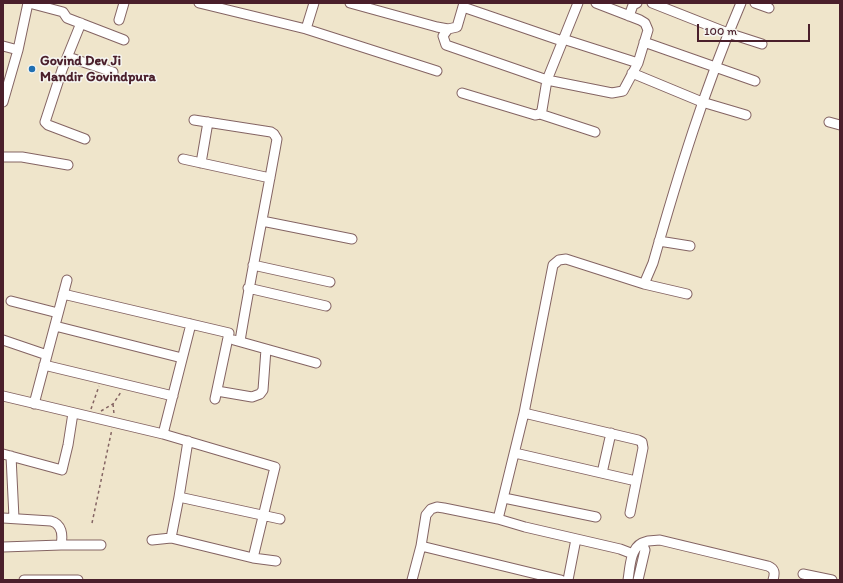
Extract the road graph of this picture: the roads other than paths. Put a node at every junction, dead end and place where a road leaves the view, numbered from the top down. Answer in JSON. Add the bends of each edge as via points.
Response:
{"nodes":[{"id":1,"x":29,"y":3,"type":"edge"},
{"id":2,"x":124,"y":3,"type":"edge"},
{"id":3,"x":199,"y":3,"type":"edge"},
{"id":4,"x":314,"y":3,"type":"edge"},
{"id":5,"x":350,"y":3,"type":"edge"},
{"id":6,"x":578,"y":3,"type":"edge"},
{"id":7,"x":596,"y":3,"type":"edge"},
{"id":8,"x":637,"y":3,"type":"edge"},
{"id":9,"x":652,"y":3,"type":"edge"},
{"id":10,"x":741,"y":3,"type":"edge"},
{"id":11,"x":755,"y":3,"type":"edge"},
{"id":12,"x":464,"y":5,"type":"edge"},
{"id":13,"x":768,"y":8,"type":"dead end"},
{"id":14,"x":629,"y":16,"type":"junction"},
{"id":15,"x":119,"y":20,"type":"dead end"},
{"id":16,"x":81,"y":23,"type":"junction"},
{"id":17,"x":306,"y":29,"type":"junction"},
{"id":18,"x":448,"y":29,"type":"junction"},
{"id":19,"x":728,"y":33,"type":"junction"},
{"id":20,"x":124,"y":40,"type":"dead end"},
{"id":21,"x":563,"y":40,"type":"junction"},
{"id":22,"x":644,"y":42,"type":"junction"},
{"id":23,"x":762,"y":44,"type":"dead end"},
{"id":24,"x":3,"y":46,"type":"edge"},
{"id":25,"x":18,"y":50,"type":"junction"},
{"id":26,"x":68,"y":57,"type":"junction"},
{"id":27,"x":638,"y":63,"type":"junction"},
{"id":28,"x":715,"y":68,"type":"junction"},
{"id":29,"x":437,"y":71,"type":"dead end"},
{"id":30,"x":113,"y":72,"type":"dead end"},
{"id":31,"x":632,"y":73,"type":"junction"},
{"id":32,"x":547,"y":80,"type":"junction"},
{"id":33,"x":755,"y":81,"type":"dead end"},
{"id":34,"x":462,"y":93,"type":"dead end"},
{"id":35,"x":3,"y":102,"type":"edge"},
{"id":36,"x":702,"y":102,"type":"junction"},
{"id":37,"x":540,"y":114,"type":"junction"},
{"id":38,"x":746,"y":115,"type":"dead end"},
{"id":39,"x":194,"y":120,"type":"dead end"},
{"id":40,"x":208,"y":122,"type":"junction"},
{"id":41,"x":829,"y":122,"type":"dead end"},
{"id":42,"x":840,"y":125,"type":"edge"},
{"id":43,"x":595,"y":132,"type":"dead end"},
{"id":44,"x":85,"y":139,"type":"dead end"},
{"id":45,"x":3,"y":157,"type":"edge"},
{"id":46,"x":183,"y":159,"type":"dead end"},
{"id":47,"x":201,"y":163,"type":"junction"},
{"id":48,"x":68,"y":165,"type":"dead end"},
{"id":49,"x":270,"y":178,"type":"junction"},
{"id":50,"x":262,"y":221,"type":"junction"},
{"id":51,"x":352,"y":239,"type":"dead end"},
{"id":52,"x":659,"y":240,"type":"junction"},
{"id":53,"x":690,"y":246,"type":"dead end"},
{"id":54,"x":253,"y":265,"type":"junction"},
{"id":55,"x":67,"y":280,"type":"dead end"},
{"id":56,"x":330,"y":282,"type":"dead end"},
{"id":57,"x":644,"y":284,"type":"junction"},
{"id":58,"x":248,"y":288,"type":"junction"},
{"id":59,"x":63,"y":294,"type":"junction"},
{"id":60,"x":687,"y":294,"type":"dead end"},
{"id":61,"x":11,"y":301,"type":"dead end"},
{"id":62,"x":326,"y":306,"type":"dead end"},
{"id":63,"x":58,"y":314,"type":"junction"},
{"id":64,"x":191,"y":324,"type":"junction"},
{"id":65,"x":55,"y":326,"type":"junction"},
{"id":66,"x":228,"y":339,"type":"junction"},
{"id":67,"x":3,"y":340,"type":"edge"},
{"id":68,"x":240,"y":341,"type":"junction"},
{"id":69,"x":266,"y":349,"type":"junction"},
{"id":70,"x":47,"y":355,"type":"junction"},
{"id":71,"x":182,"y":358,"type":"junction"},
{"id":72,"x":316,"y":363,"type":"dead end"},
{"id":73,"x":44,"y":365,"type":"junction"},
{"id":74,"x":3,"y":396,"type":"edge"},
{"id":75,"x":173,"y":396,"type":"junction"},
{"id":76,"x":34,"y":404,"type":"junction"},
{"id":77,"x":73,"y":413,"type":"junction"},
{"id":78,"x":524,"y":413,"type":"junction"},
{"id":79,"x":611,"y":433,"type":"junction"},
{"id":80,"x":163,"y":434,"type":"junction"},
{"id":81,"x":188,"y":441,"type":"junction"},
{"id":82,"x":515,"y":453,"type":"junction"},
{"id":83,"x":7,"y":455,"type":"edge"},
{"id":84,"x":602,"y":473,"type":"junction"},
{"id":85,"x":636,"y":481,"type":"junction"},
{"id":86,"x":179,"y":497,"type":"junction"},
{"id":87,"x":504,"y":498,"type":"junction"},
{"id":88,"x":630,"y":513,"type":"dead end"},
{"id":89,"x":263,"y":516,"type":"junction"},
{"id":90,"x":596,"y":517,"type":"dead end"},
{"id":91,"x":3,"y":518,"type":"edge"},
{"id":92,"x":14,"y":518,"type":"junction"},
{"id":93,"x":280,"y":519,"type":"dead end"},
{"id":94,"x":498,"y":519,"type":"junction"},
{"id":95,"x":171,"y":538,"type":"junction"},
{"id":96,"x":576,"y":539,"type":"junction"},
{"id":97,"x":152,"y":540,"type":"dead end"},
{"id":98,"x":642,"y":544,"type":"junction"},
{"id":99,"x":61,"y":545,"type":"junction"},
{"id":100,"x":101,"y":545,"type":"dead end"},
{"id":101,"x":421,"y":546,"type":"junction"},
{"id":102,"x":3,"y":547,"type":"edge"},
{"id":103,"x":633,"y":554,"type":"junction"},
{"id":104,"x":253,"y":558,"type":"junction"},
{"id":105,"x":276,"y":561,"type":"dead end"},
{"id":106,"x":803,"y":574,"type":"dead end"},
{"id":107,"x":24,"y":580,"type":"edge"},
{"id":108,"x":78,"y":580,"type":"edge"},
{"id":109,"x":412,"y":580,"type":"edge"},
{"id":110,"x":561,"y":580,"type":"edge"},
{"id":111,"x":568,"y":580,"type":"edge"},
{"id":112,"x":628,"y":580,"type":"edge"},
{"id":113,"x":638,"y":580,"type":"edge"},
{"id":114,"x":773,"y":580,"type":"edge"},
{"id":115,"x":832,"y":580,"type":"edge"}],
"edges":[{"from":1,"to":16,"type":"street","via":[[63,12],[67,18]]},
{"from":1,"to":25,"type":"street"},
{"from":2,"to":15,"type":"street"},
{"from":3,"to":17,"type":"street"},
{"from":4,"to":17,"type":"street"},
{"from":5,"to":18,"type":"street"},
{"from":6,"to":21,"type":"street"},
{"from":7,"to":14,"type":"street"},
{"from":8,"to":14,"type":"street"},
{"from":9,"to":19,"type":"street"},
{"from":10,"to":19,"type":"street"},
{"from":11,"to":13,"type":"street"},
{"from":12,"to":18,"type":"street","via":[[457,27]]},
{"from":12,"to":21,"type":"street"},
{"from":14,"to":22,"type":"street","via":[[647,26]]},
{"from":16,"to":20,"type":"street"},
{"from":16,"to":26,"type":"street"},
{"from":17,"to":29,"type":"street"},
{"from":18,"to":32,"type":"street","via":[[443,36],[446,44]]},
{"from":19,"to":23,"type":"street"},
{"from":19,"to":28,"type":"street"},
{"from":21,"to":27,"type":"street"},
{"from":21,"to":32,"type":"street"},
{"from":22,"to":27,"type":"street"},
{"from":22,"to":28,"type":"street"},
{"from":24,"to":25,"type":"street"},
{"from":25,"to":35,"type":"street"},
{"from":26,"to":30,"type":"street"},
{"from":26,"to":44,"type":"street","via":[[45,122]]},
{"from":27,"to":31,"type":"street"},
{"from":28,"to":33,"type":"street"},
{"from":28,"to":36,"type":"street"},
{"from":31,"to":32,"type":"street","via":[[624,89],[612,93]]},
{"from":31,"to":36,"type":"street"},
{"from":32,"to":37,"type":"street"},
{"from":34,"to":37,"type":"street","via":[[530,114]]},
{"from":36,"to":38,"type":"street"},
{"from":36,"to":52,"type":"street"},
{"from":37,"to":43,"type":"street"},
{"from":39,"to":40,"type":"street"},
{"from":40,"to":47,"type":"street"},
{"from":40,"to":49,"type":"street","via":[[274,134],[277,139]]},
{"from":41,"to":42,"type":"street"},
{"from":45,"to":48,"type":"street","via":[[22,157]]},
{"from":46,"to":47,"type":"street"},
{"from":47,"to":49,"type":"street"},
{"from":49,"to":50,"type":"street"},
{"from":50,"to":51,"type":"street"},
{"from":50,"to":54,"type":"street"},
{"from":52,"to":53,"type":"street"},
{"from":52,"to":57,"type":"street"},
{"from":54,"to":56,"type":"street"},
{"from":54,"to":58,"type":"street"},
{"from":55,"to":59,"type":"street"},
{"from":57,"to":60,"type":"street"},
{"from":57,"to":78,"type":"street","via":[[566,259],[559,260],[553,265]]},
{"from":58,"to":62,"type":"street"},
{"from":58,"to":68,"type":"street"},
{"from":59,"to":63,"type":"street"},
{"from":59,"to":64,"type":"street"},
{"from":61,"to":63,"type":"street"},
{"from":63,"to":65,"type":"street"},
{"from":64,"to":66,"type":"street","via":[[229,333]]},
{"from":64,"to":71,"type":"street"},
{"from":65,"to":70,"type":"street"},
{"from":65,"to":71,"type":"street"},
{"from":66,"to":68,"type":"street"},
{"from":66,"to":69,"type":"street","via":[[216,395],[252,397],[260,394],[263,390]]},
{"from":67,"to":70,"type":"street"},
{"from":68,"to":69,"type":"street"},
{"from":69,"to":72,"type":"street"},
{"from":70,"to":73,"type":"street"},
{"from":71,"to":75,"type":"street"},
{"from":73,"to":75,"type":"street"},
{"from":73,"to":76,"type":"street"},
{"from":74,"to":76,"type":"street"},
{"from":75,"to":80,"type":"street"},
{"from":76,"to":77,"type":"street"},
{"from":77,"to":80,"type":"street"},
{"from":77,"to":83,"type":"street","via":[[62,470]]},
{"from":78,"to":79,"type":"street"},
{"from":78,"to":82,"type":"street"},
{"from":79,"to":84,"type":"street"},
{"from":79,"to":85,"type":"street","via":[[642,442]]},
{"from":80,"to":81,"type":"street"},
{"from":81,"to":86,"type":"street"},
{"from":81,"to":89,"type":"street","via":[[276,467]]},
{"from":82,"to":84,"type":"street"},
{"from":82,"to":87,"type":"street"},
{"from":83,"to":92,"type":"street"},
{"from":84,"to":85,"type":"street"},
{"from":85,"to":88,"type":"street"},
{"from":86,"to":89,"type":"street"},
{"from":86,"to":95,"type":"street"},
{"from":87,"to":90,"type":"street"},
{"from":87,"to":94,"type":"street"},
{"from":89,"to":93,"type":"street"},
{"from":89,"to":104,"type":"street"},
{"from":91,"to":92,"type":"street"},
{"from":92,"to":99,"type":"street","via":[[57,522],[61,531]]},
{"from":94,"to":96,"type":"street"},
{"from":94,"to":101,"type":"street","via":[[444,508],[431,509],[426,515]]},
{"from":95,"to":97,"type":"street"},
{"from":95,"to":104,"type":"street"},
{"from":96,"to":103,"type":"street"},
{"from":96,"to":111,"type":"street"},
{"from":98,"to":103,"type":"street"},
{"from":98,"to":113,"type":"street","via":[[645,550]]},
{"from":98,"to":114,"type":"street","via":[[660,540],[768,566],[773,568]]},
{"from":99,"to":100,"type":"street"},
{"from":99,"to":102,"type":"street"},
{"from":101,"to":109,"type":"street"},
{"from":101,"to":110,"type":"street"},
{"from":103,"to":112,"type":"street"},
{"from":104,"to":105,"type":"street"},
{"from":106,"to":115,"type":"street"},
{"from":107,"to":108,"type":"street"}]}
